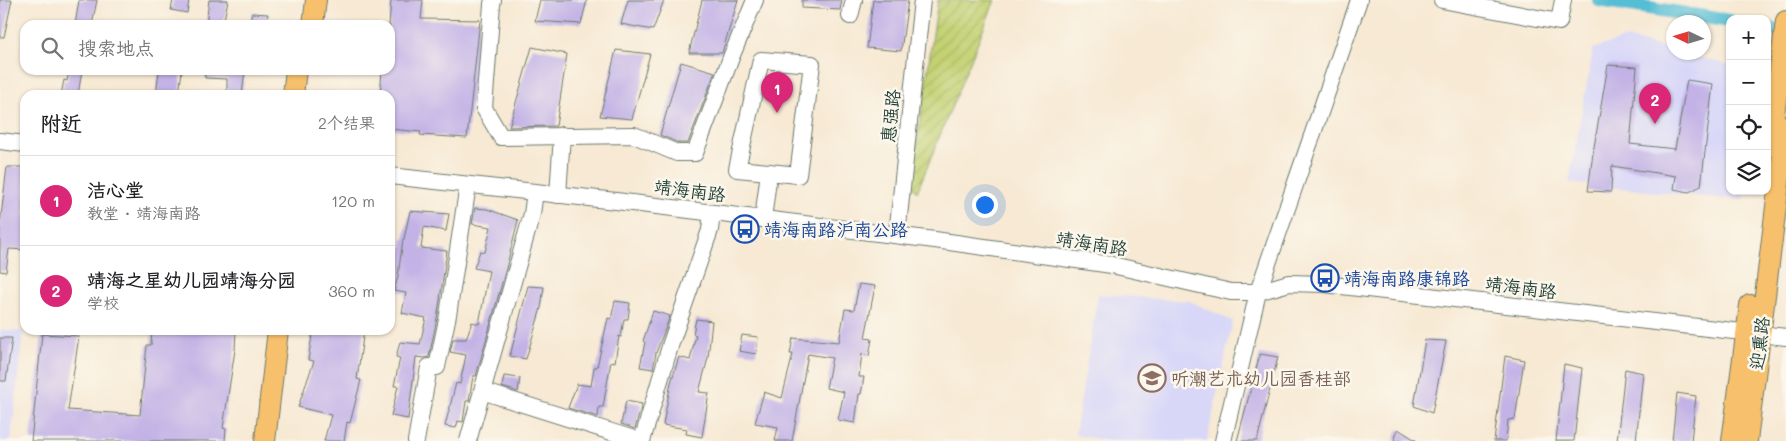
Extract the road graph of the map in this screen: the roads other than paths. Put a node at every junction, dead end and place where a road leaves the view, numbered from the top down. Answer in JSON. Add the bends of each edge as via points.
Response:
{"nodes":[{"id":1,"x":304,"y":0,"type":"edge"},
{"id":2,"x":316,"y":0,"type":"edge"},
{"id":3,"x":493,"y":0,"type":"edge"},
{"id":4,"x":755,"y":0,"type":"edge"},
{"id":5,"x":854,"y":0,"type":"edge"},
{"id":6,"x":922,"y":0,"type":"edge"},
{"id":7,"x":1359,"y":0,"type":"edge"},
{"id":8,"x":1442,"y":0,"type":"edge"},
{"id":9,"x":1563,"y":0,"type":"edge"},
{"id":10,"x":850,"y":16,"type":"dead end"},
{"id":11,"x":302,"y":20,"type":"edge"},
{"id":12,"x":314,"y":20,"type":"edge"},
{"id":13,"x":1786,"y":21,"type":"edge"},
{"id":14,"x":295,"y":75,"type":"edge"},
{"id":15,"x":307,"y":75,"type":"edge"},
{"id":16,"x":294,"y":90,"type":"edge"},
{"id":17,"x":306,"y":90,"type":"edge"},
{"id":18,"x":1786,"y":126,"type":"edge"},
{"id":19,"x":562,"y":135,"type":"junction"},
{"id":20,"x":0,"y":141,"type":"edge"},
{"id":21,"x":20,"y":143,"type":"edge"},
{"id":22,"x":1769,"y":150,"type":"edge"},
{"id":23,"x":769,"y":172,"type":"junction"},
{"id":24,"x":395,"y":177,"type":"edge"},
{"id":25,"x":468,"y":185,"type":"junction"},
{"id":26,"x":535,"y":192,"type":"junction"},
{"id":27,"x":558,"y":195,"type":"junction"},
{"id":28,"x":1764,"y":195,"type":"edge"},
{"id":29,"x":712,"y":213,"type":"junction"},
{"id":30,"x":764,"y":219,"type":"junction"},
{"id":31,"x":905,"y":237,"type":"junction"},
{"id":32,"x":1258,"y":292,"type":"junction"},
{"id":33,"x":1754,"y":332,"type":"junction"},
{"id":34,"x":264,"y":335,"type":"edge"},
{"id":35,"x":277,"y":335,"type":"edge"},
{"id":36,"x":1786,"y":337,"type":"edge"},
{"id":37,"x":482,"y":391,"type":"junction"},
{"id":38,"x":252,"y":441,"type":"edge"},
{"id":39,"x":265,"y":441,"type":"edge"},
{"id":40,"x":416,"y":441,"type":"edge"},
{"id":41,"x":468,"y":441,"type":"edge"},
{"id":42,"x":641,"y":441,"type":"edge"},
{"id":43,"x":1223,"y":441,"type":"edge"},
{"id":44,"x":1732,"y":441,"type":"edge"},
{"id":45,"x":1747,"y":441,"type":"edge"}],
"edges":[{"from":1,"to":11,"type":"main road"},
{"from":2,"to":12,"type":"main road"},
{"from":3,"to":19,"type":"street","via":[[484,108],[501,136]]},
{"from":4,"to":19,"type":"street","via":[[695,153],[677,153],[634,135]]},
{"from":5,"to":10,"type":"street"},
{"from":6,"to":31,"type":"street","name":"惠强路"},
{"from":7,"to":32,"type":"street"},
{"from":8,"to":9,"type":"street","via":[[1559,22]]},
{"from":13,"to":22,"type":"main road"},
{"from":14,"to":16,"type":"main road"},
{"from":15,"to":17,"type":"main road"},
{"from":18,"to":33,"type":"main road","name":"迎熏路"},
{"from":19,"to":27,"type":"street"},
{"from":20,"to":21,"type":"street"},
{"from":23,"to":23,"type":"street","via":[[798,174],[812,64],[761,60],[737,169]]},
{"from":23,"to":30,"type":"street"},
{"from":24,"to":25,"type":"street","name":"靖海南路"},
{"from":25,"to":26,"type":"street","name":"靖海南路"},
{"from":25,"to":40,"type":"street","via":[[448,315],[437,367],[429,367]]},
{"from":26,"to":27,"type":"street","name":"靖海南路"},
{"from":26,"to":37,"type":"street","via":[[532,214]]},
{"from":27,"to":29,"type":"street","name":"靖海南路"},
{"from":28,"to":33,"type":"main road","name":"迎熏路"},
{"from":29,"to":30,"type":"street","name":"靖海南路"},
{"from":29,"to":42,"type":"street","via":[[710,230]]},
{"from":30,"to":31,"type":"street","name":"靖海南路"},
{"from":31,"to":32,"type":"street","name":"靖海南路","via":[[1112,265],[1231,292]]},
{"from":32,"to":33,"type":"street","name":"靖海南路","via":[[1288,283],[1324,284]]},
{"from":32,"to":43,"type":"street"},
{"from":33,"to":36,"type":"street","name":"靖海南路"},
{"from":33,"to":44,"type":"main road","name":"迎熏路"},
{"from":33,"to":45,"type":"main road","name":"迎熏路"},
{"from":34,"to":38,"type":"main road"},
{"from":35,"to":39,"type":"main road"},
{"from":37,"to":41,"type":"street"},
{"from":37,"to":42,"type":"street"}]}
